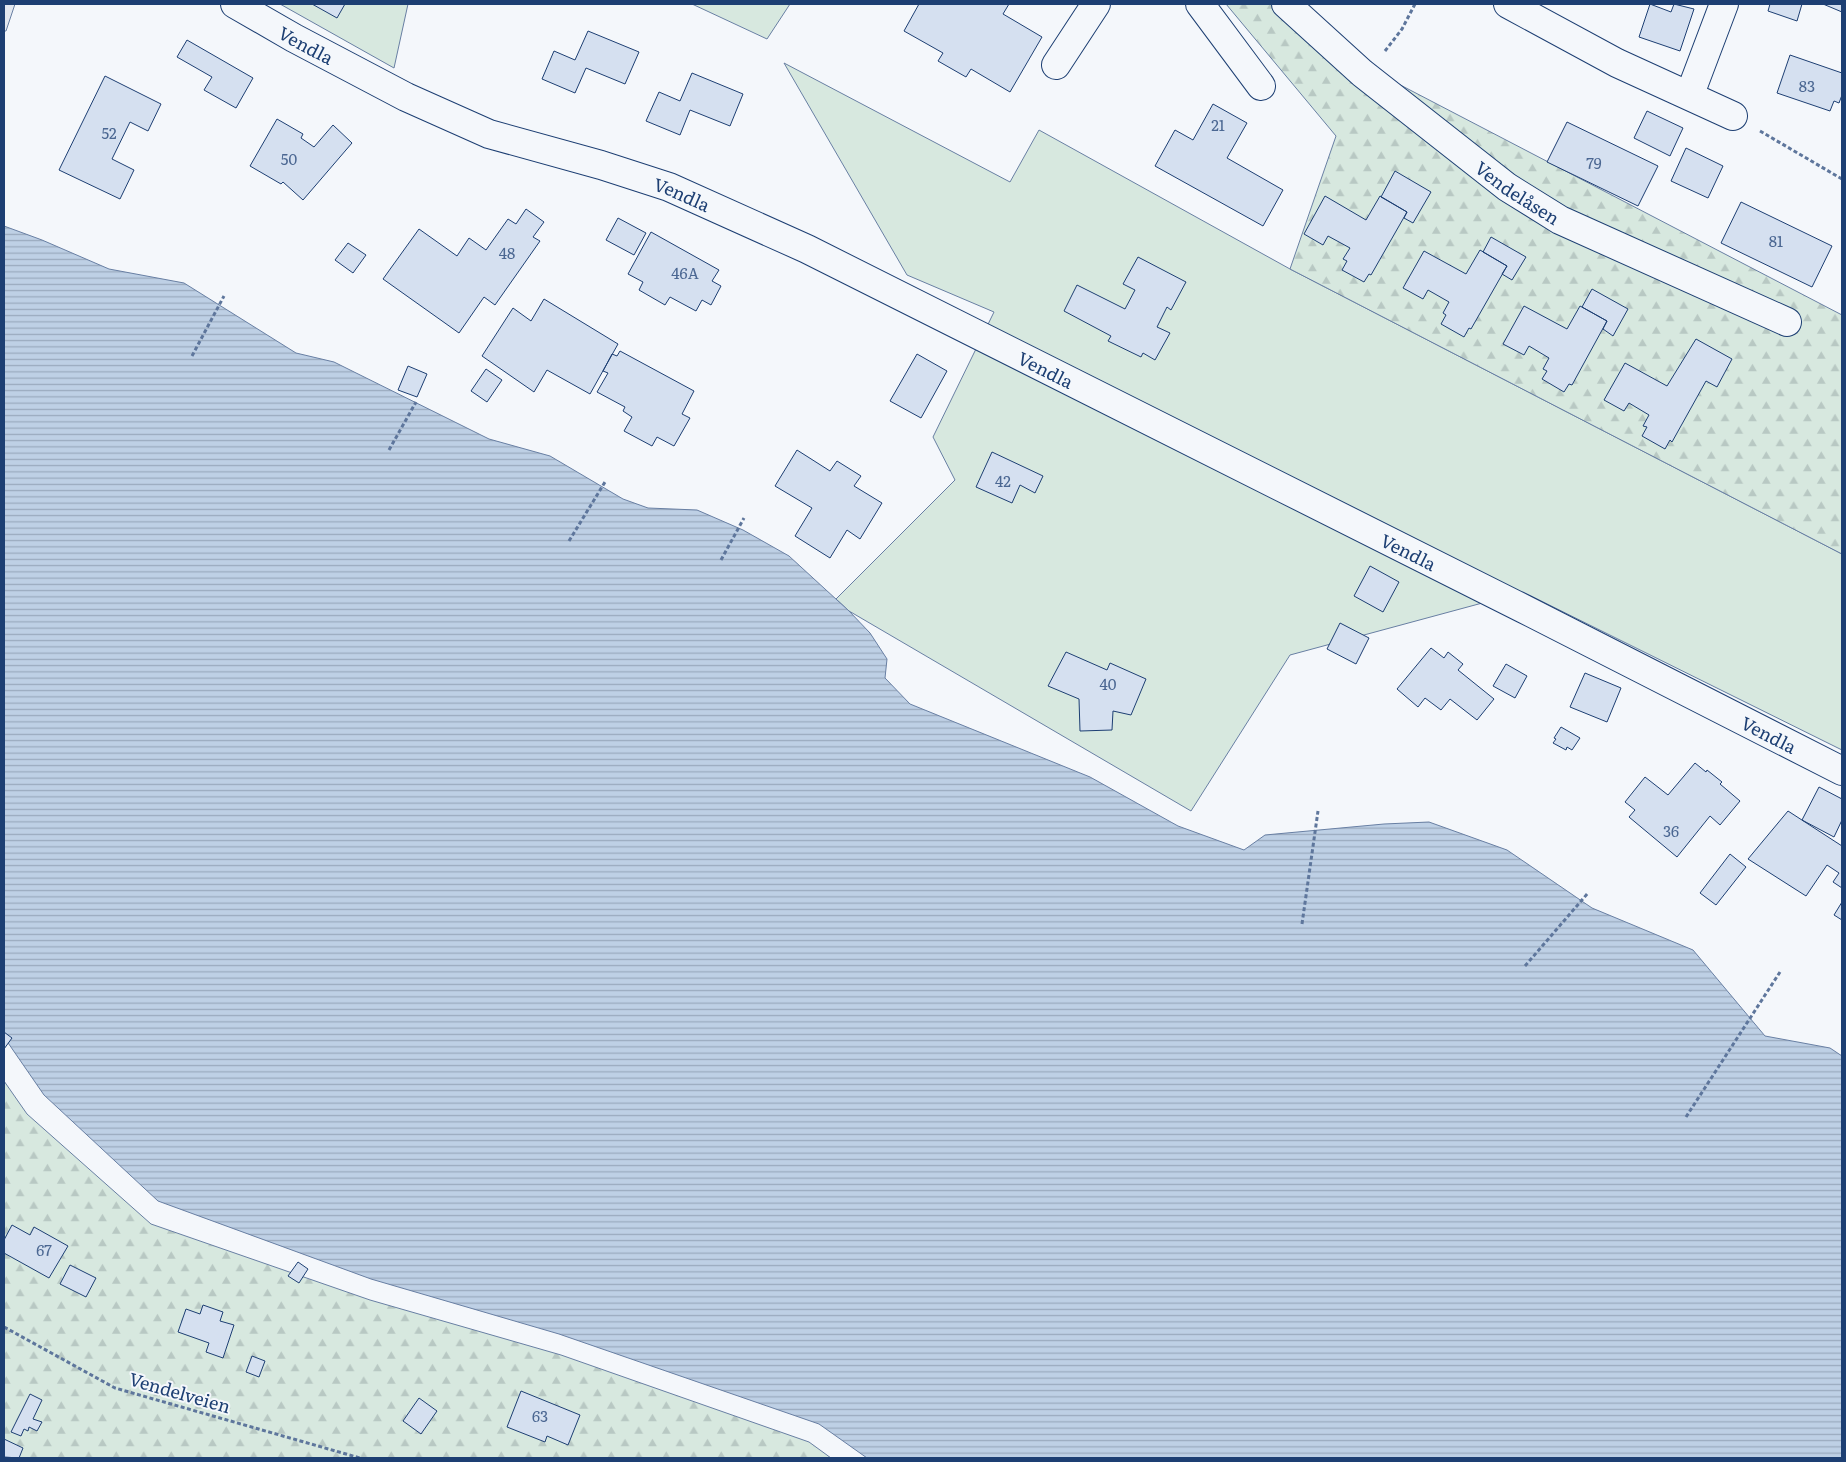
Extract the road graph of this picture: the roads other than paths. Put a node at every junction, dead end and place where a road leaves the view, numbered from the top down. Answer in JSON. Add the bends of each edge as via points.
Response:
{"nodes":[{"id":1,"x":235,"y":4,"type":"edge"},
{"id":2,"x":1096,"y":4,"type":"edge"},
{"id":3,"x":1200,"y":4,"type":"edge"},
{"id":4,"x":1286,"y":4,"type":"edge"},
{"id":5,"x":1508,"y":4,"type":"edge"},
{"id":6,"x":1724,"y":4,"type":"edge"},
{"id":7,"x":1056,"y":66,"type":"dead end"},
{"id":8,"x":1261,"y":86,"type":"dead end"},
{"id":9,"x":1690,"y":94,"type":"junction"},
{"id":10,"x":1733,"y":116,"type":"road end"},
{"id":11,"x":1787,"y":322,"type":"dead end"},
{"id":12,"x":1842,"y":771,"type":"edge"}],
"edges":[{"from":1,"to":12,"type":"street","name":"Vendla","via":[[390,90],[489,134],[669,188],[807,249]]},
{"from":2,"to":7,"type":"street"},
{"from":3,"to":8,"type":"street"},
{"from":4,"to":11,"type":"street","name":"Vendelåsen","via":[[1362,73],[1507,187],[1560,220]]},
{"from":5,"to":9,"type":"street","via":[[1617,63]]},
{"from":6,"to":9,"type":"street"},
{"from":9,"to":10,"type":"street"}]}
